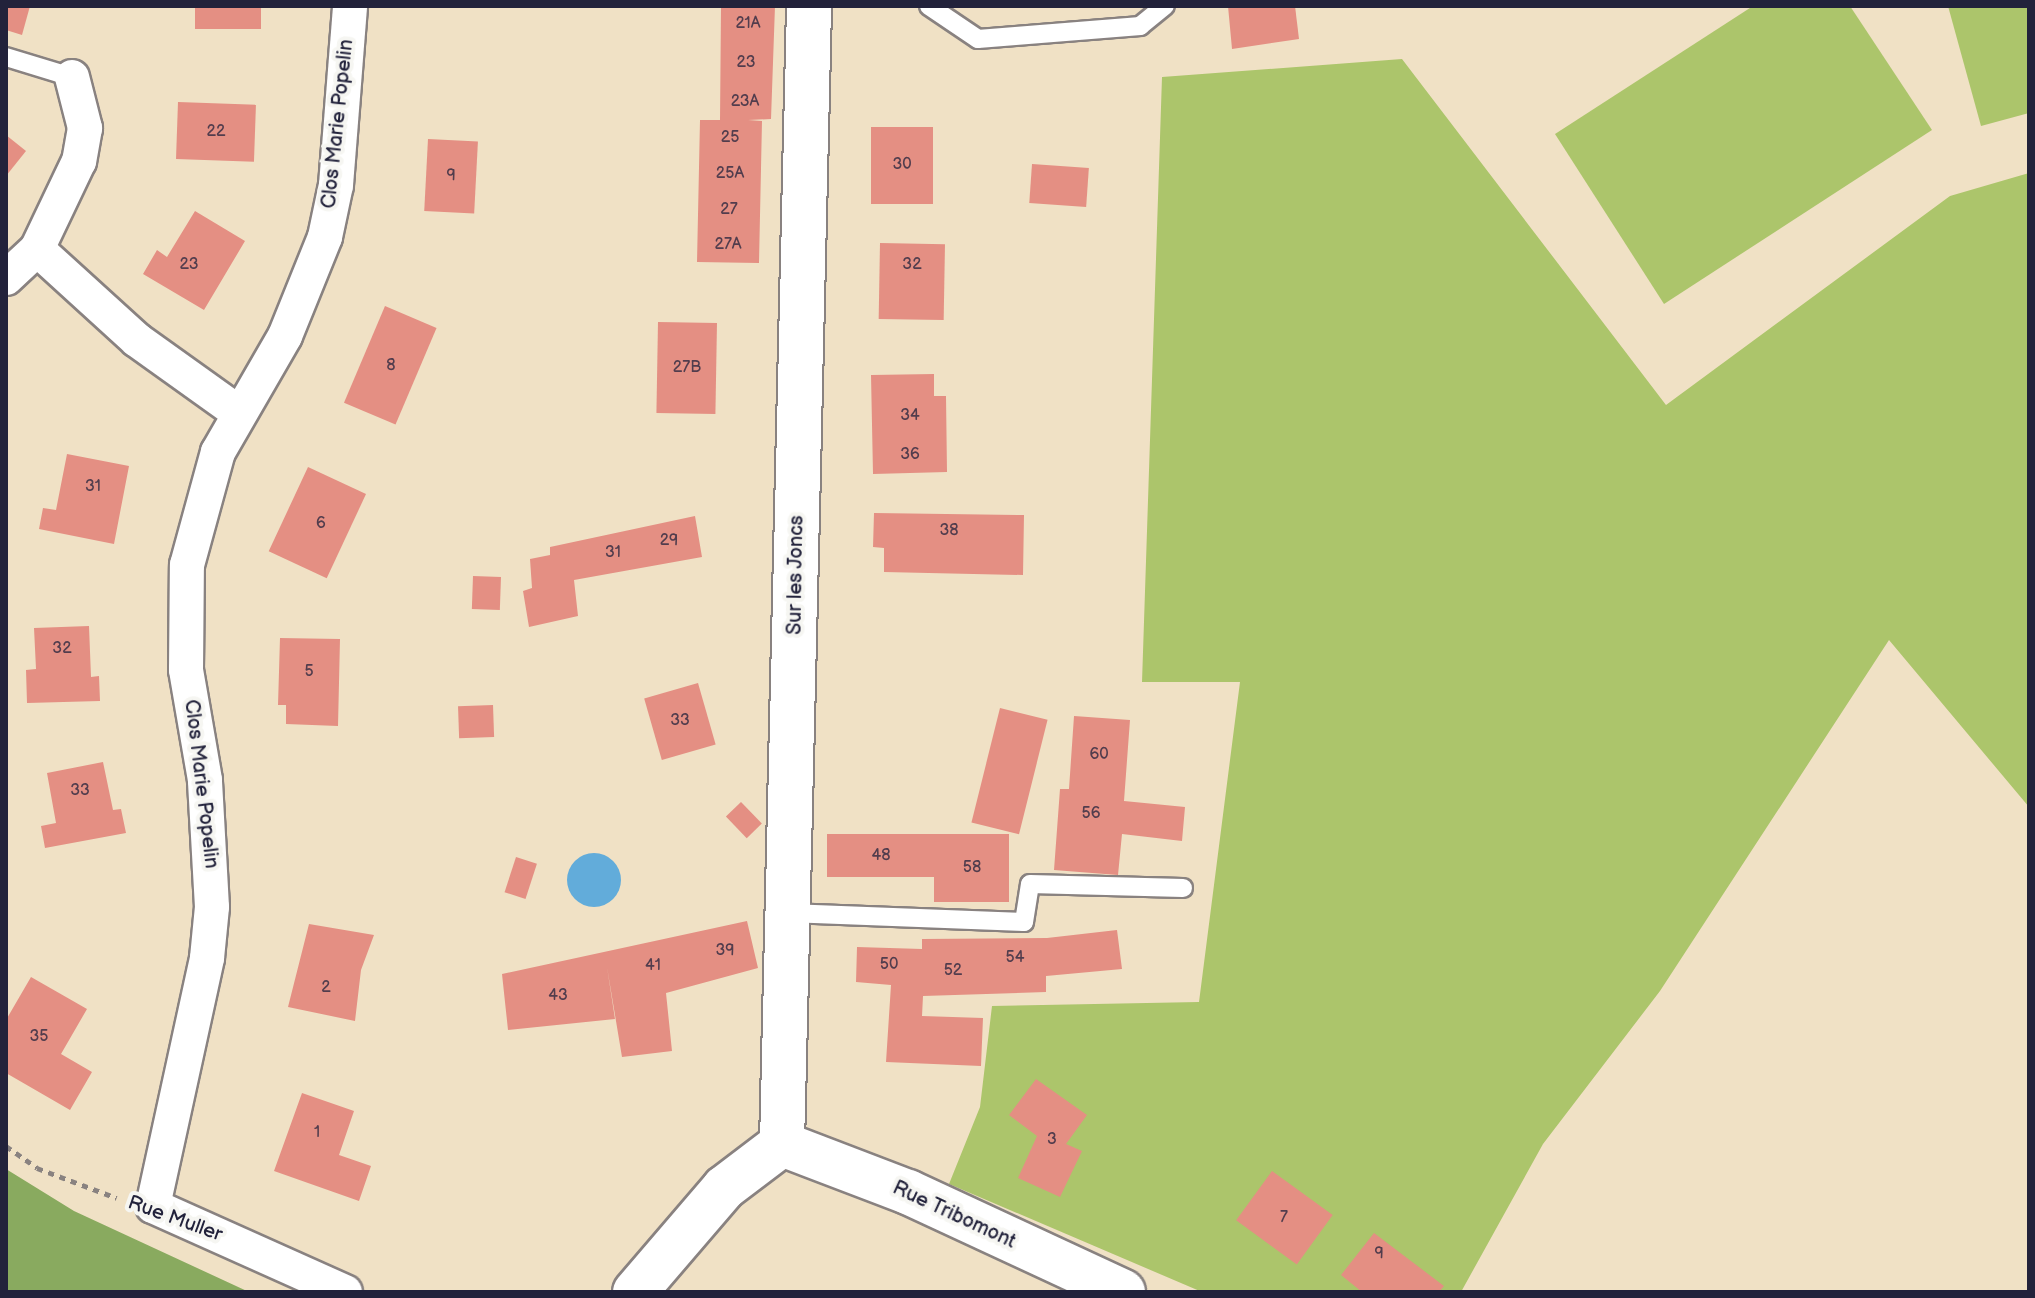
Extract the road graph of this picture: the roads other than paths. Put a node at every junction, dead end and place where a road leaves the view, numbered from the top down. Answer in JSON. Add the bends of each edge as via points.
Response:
{"nodes":[{"id":1,"x":350,"y":6,"type":"edge"},
{"id":2,"x":809,"y":6,"type":"edge"},
{"id":3,"x":929,"y":6,"type":"edge"},
{"id":4,"x":1165,"y":6,"type":"edge"},
{"id":5,"x":6,"y":57,"type":"edge"},
{"id":6,"x":72,"y":77,"type":"joint"},
{"id":7,"x":37,"y":249,"type":"junction"},
{"id":8,"x":6,"y":278,"type":"edge"},
{"id":9,"x":239,"y":413,"type":"junction"},
{"id":10,"x":1183,"y":888,"type":"dead end"},
{"id":11,"x":788,"y":913,"type":"junction"},
{"id":12,"x":782,"y":1144,"type":"junction"},
{"id":13,"x":153,"y":1206,"type":"joint"},
{"id":14,"x":345,"y":1292,"type":"edge"},
{"id":15,"x":635,"y":1292,"type":"edge"},
{"id":16,"x":1123,"y":1292,"type":"edge"}],
"edges":[{"from":1,"to":9,"type":"street","name":"Clos Marie Popelin","via":[[336,185],[325,237],[285,336]]},
{"from":2,"to":11,"type":"street","name":"Sur les Joncs"},
{"from":3,"to":4,"type":"lane","via":[[978,39],[1140,26]]},
{"from":5,"to":6,"type":"lane"},
{"from":6,"to":7,"type":"street","via":[[85,128],[79,161]]},
{"from":7,"to":8,"type":"street"},
{"from":7,"to":9,"type":"street","via":[[137,340]]},
{"from":9,"to":13,"type":"street","name":"Clos Marie Popelin","via":[[218,452],[187,565],[186,670],[205,780],[212,907],[207,958]]},
{"from":10,"to":11,"type":"lane","via":[[1030,884],[1024,922]]},
{"from":11,"to":12,"type":"street","name":"Sur les Joncs"},
{"from":12,"to":15,"type":"street","via":[[724,1188]]},
{"from":12,"to":16,"type":"street","name":"Rue Tribomont","via":[[908,1192]]},
{"from":13,"to":14,"type":"street","name":"Rue Muller"}]}
